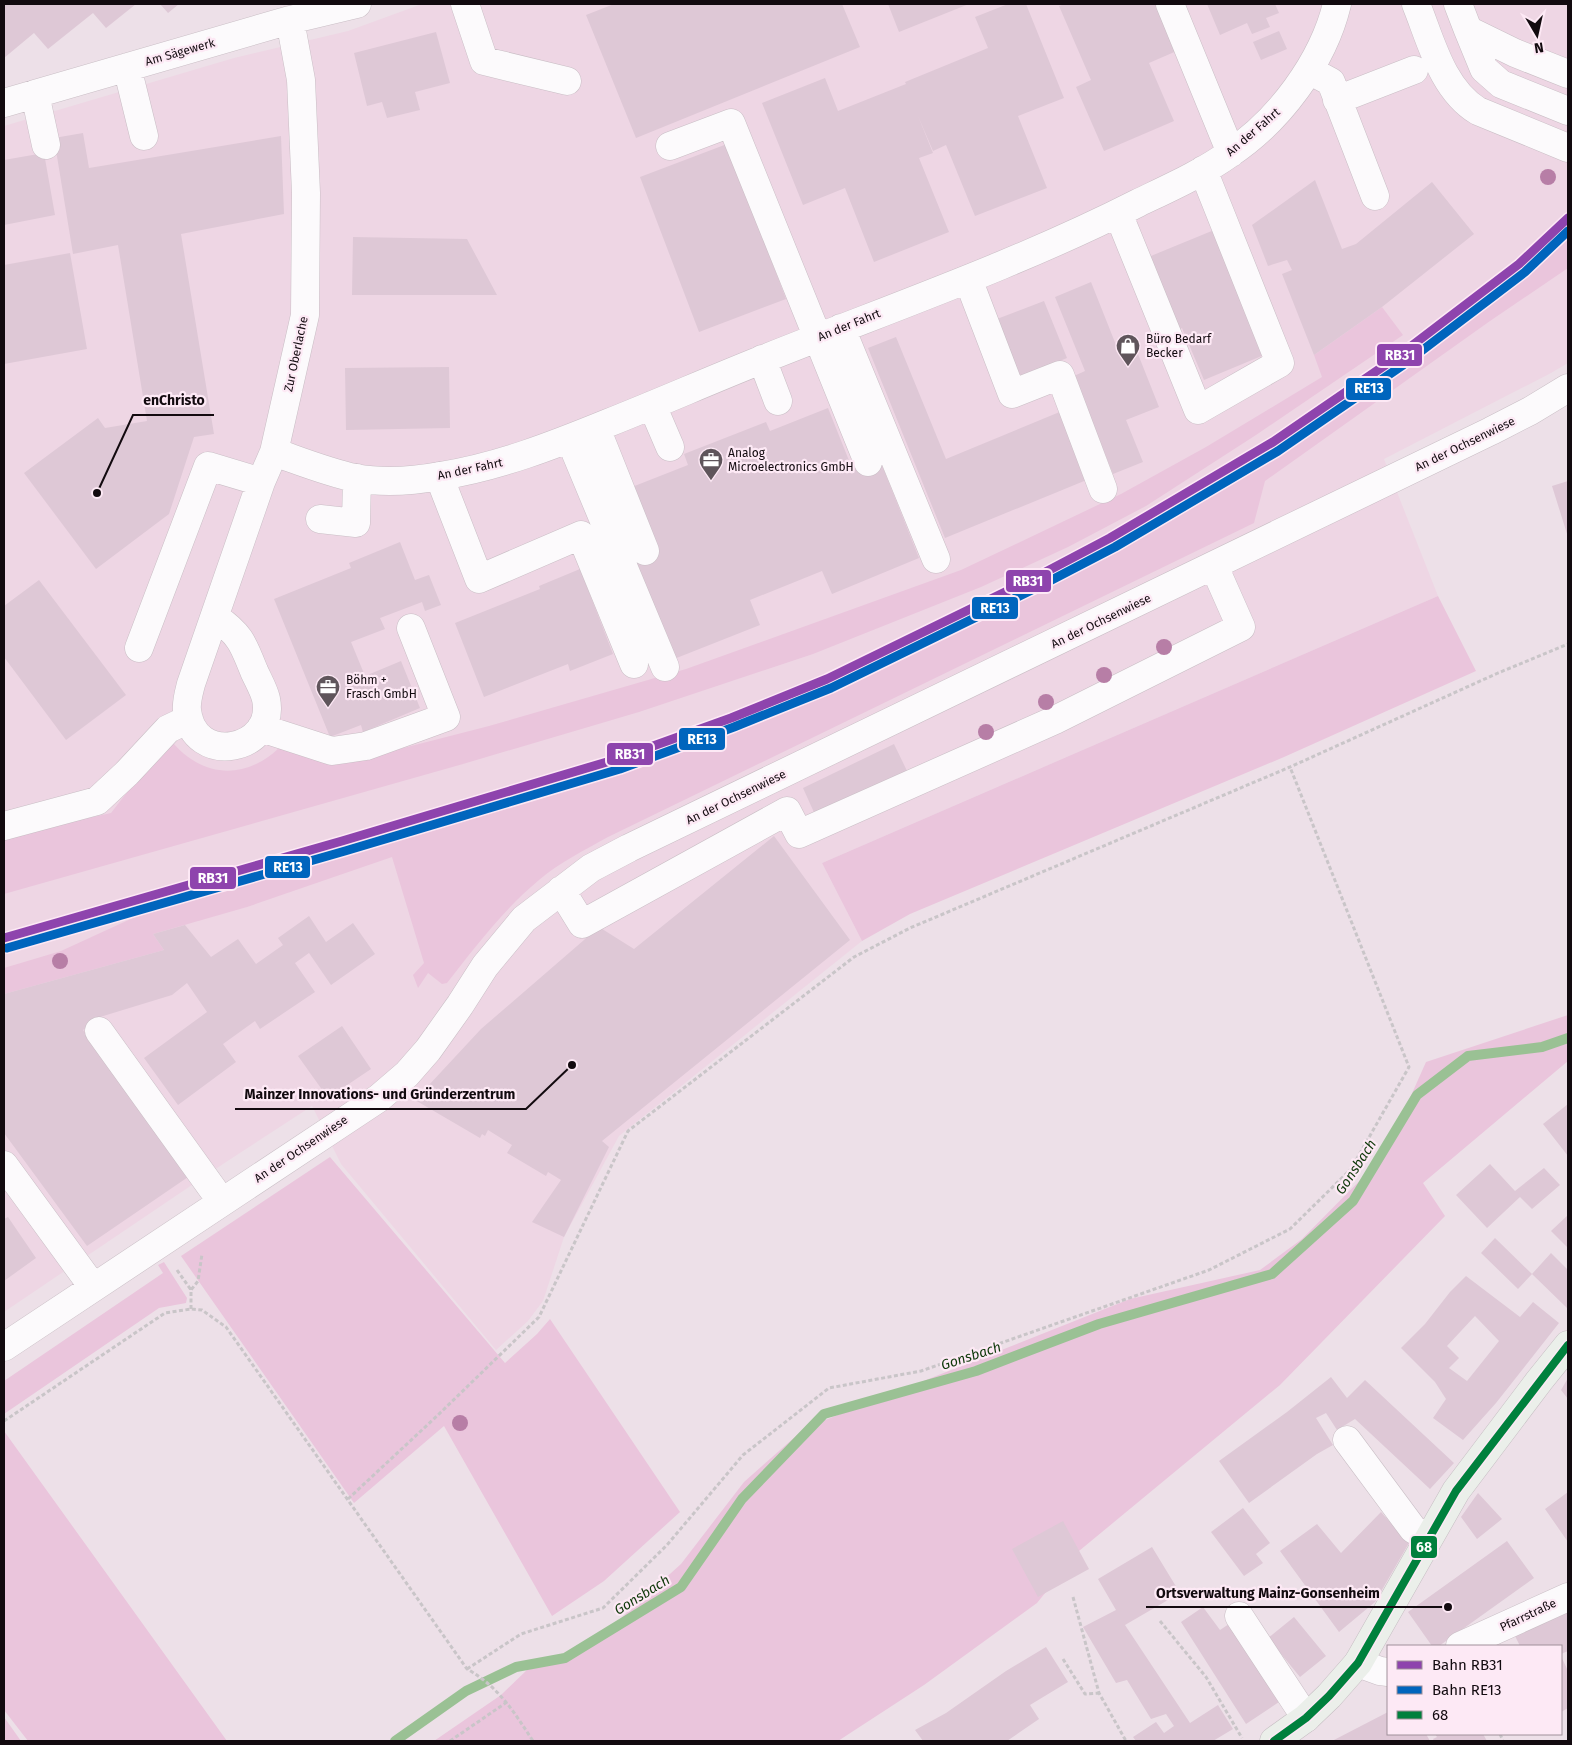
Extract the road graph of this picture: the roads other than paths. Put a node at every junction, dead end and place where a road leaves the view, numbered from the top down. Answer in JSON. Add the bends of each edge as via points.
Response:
{"nodes":[{"id":1,"x":357,"y":4,"type":"edge"},
{"id":2,"x":464,"y":4,"type":"edge"},
{"id":3,"x":1170,"y":4,"type":"edge"},
{"id":4,"x":1337,"y":4,"type":"edge"},
{"id":5,"x":1416,"y":4,"type":"edge"},
{"id":6,"x":1458,"y":4,"type":"edge"},
{"id":7,"x":290,"y":20,"type":"junction"},
{"id":8,"x":1468,"y":30,"type":"junction"},
{"id":9,"x":126,"y":66,"type":"junction"},
{"id":10,"x":1309,"y":70,"type":"junction"},
{"id":11,"x":1414,"y":70,"type":"dead end"},
{"id":12,"x":1568,"y":74,"type":"edge"},
{"id":13,"x":568,"y":81,"type":"dead end"},
{"id":14,"x":35,"y":94,"type":"junction"},
{"id":15,"x":1338,"y":100,"type":"junction"},
{"id":16,"x":5,"y":101,"type":"edge"},
{"id":17,"x":1568,"y":111,"type":"edge"},
{"id":18,"x":144,"y":136,"type":"dead end"},
{"id":19,"x":46,"y":145,"type":"dead end"},
{"id":20,"x":670,"y":146,"type":"dead end"},
{"id":21,"x":1568,"y":148,"type":"edge"},
{"id":22,"x":1231,"y":153,"type":"junction"},
{"id":23,"x":1203,"y":170,"type":"junction"},
{"id":24,"x":1375,"y":196,"type":"dead end"},
{"id":25,"x":1118,"y":214,"type":"junction"},
{"id":26,"x":968,"y":279,"type":"junction"},
{"id":27,"x":828,"y":333,"type":"junction"},
{"id":28,"x":762,"y":359,"type":"junction"},
{"id":29,"x":1568,"y":388,"type":"edge"},
{"id":30,"x":778,"y":401,"type":"dead end"},
{"id":31,"x":652,"y":405,"type":"junction"},
{"id":32,"x":596,"y":428,"type":"junction"},
{"id":33,"x":570,"y":439,"type":"junction"},
{"id":34,"x":670,"y":447,"type":"dead end"},
{"id":35,"x":274,"y":452,"type":"junction"},
{"id":36,"x":868,"y":462,"type":"dead end"},
{"id":37,"x":439,"y":476,"type":"junction"},
{"id":38,"x":357,"y":478,"type":"junction"},
{"id":39,"x":261,"y":482,"type":"junction"},
{"id":40,"x":1103,"y":489,"type":"dead end"},
{"id":41,"x":320,"y":519,"type":"dead end"},
{"id":42,"x":645,"y":551,"type":"dead end"},
{"id":43,"x":936,"y":559,"type":"dead end"},
{"id":44,"x":1214,"y":566,"type":"junction"},
{"id":45,"x":215,"y":617,"type":"junction"},
{"id":46,"x":411,"y":628,"type":"dead end"},
{"id":47,"x":139,"y":648,"type":"dead end"},
{"id":48,"x":634,"y":664,"type":"dead end"},
{"id":49,"x":665,"y":668,"type":"dead end"},
{"id":50,"x":188,"y":719,"type":"junction"},
{"id":51,"x":261,"y":728,"type":"junction"},
{"id":52,"x":4,"y":826,"type":"edge"},
{"id":53,"x":561,"y":890,"type":"junction"},
{"id":54,"x":98,"y":1031,"type":"dead end"},
{"id":55,"x":4,"y":1165,"type":"edge"},
{"id":56,"x":222,"y":1202,"type":"junction"},
{"id":57,"x":93,"y":1287,"type":"junction"},
{"id":58,"x":1568,"y":1345,"type":"edge"},
{"id":59,"x":4,"y":1347,"type":"edge"},
{"id":60,"x":1347,"y":1440,"type":"dead end"},
{"id":61,"x":1428,"y":1538,"type":"junction"},
{"id":62,"x":1568,"y":1597,"type":"edge"},
{"id":63,"x":1239,"y":1616,"type":"dead end"},
{"id":64,"x":1462,"y":1645,"type":"edge"},
{"id":65,"x":1358,"y":1663,"type":"junction"},
{"id":66,"x":1387,"y":1672,"type":"edge"},
{"id":67,"x":1306,"y":1718,"type":"junction"},
{"id":68,"x":1274,"y":1741,"type":"edge"}],
"edges":[{"from":1,"to":7,"type":"street","name":"Am Sägewerk"},
{"from":2,"to":13,"type":"street","via":[[484,61]]},
{"from":3,"to":22,"type":"street"},
{"from":4,"to":10,"type":"street","name":"An der Fahrt","via":[[1318,56]]},
{"from":5,"to":21,"type":"street","via":[[1445,76],[1467,104]]},
{"from":6,"to":8,"type":"street"},
{"from":7,"to":9,"type":"street","name":"Am Sägewerk"},
{"from":7,"to":35,"type":"street","name":"Zur Oberlache","via":[[301,80],[306,193],[305,315]]},
{"from":8,"to":12,"type":"street"},
{"from":8,"to":17,"type":"street","via":[[1484,70],[1501,84]]},
{"from":9,"to":14,"type":"street","name":"Am Sägewerk"},
{"from":9,"to":18,"type":"street"},
{"from":10,"to":15,"type":"street","via":[[1331,82]]},
{"from":10,"to":22,"type":"street","name":"An der Fahrt","via":[[1272,118]]},
{"from":11,"to":15,"type":"street"},
{"from":14,"to":16,"type":"street","name":"Am Sägewerk"},
{"from":14,"to":19,"type":"street"},
{"from":15,"to":24,"type":"street"},
{"from":20,"to":27,"type":"street","via":[[731,123]]},
{"from":22,"to":23,"type":"street","name":"An der Fahrt"},
{"from":23,"to":25,"type":"street","name":"An der Fahrt"},
{"from":23,"to":25,"type":"street","via":[[1280,363],[1198,410]]},
{"from":25,"to":26,"type":"street","name":"An der Fahrt"},
{"from":26,"to":27,"type":"street","name":"An der Fahrt"},
{"from":26,"to":40,"type":"street","via":[[1012,394],[1060,375]]},
{"from":27,"to":28,"type":"street","name":"An der Fahrt"},
{"from":27,"to":36,"type":"street"},
{"from":27,"to":43,"type":"street"},
{"from":28,"to":30,"type":"street"},
{"from":28,"to":31,"type":"street","name":"An der Fahrt"},
{"from":29,"to":44,"type":"street","name":"An der Ochsenwiese","via":[[1491,431]]},
{"from":31,"to":32,"type":"street","name":"An der Fahrt"},
{"from":31,"to":34,"type":"street"},
{"from":32,"to":33,"type":"street","name":"An der Fahrt"},
{"from":32,"to":42,"type":"street"},
{"from":33,"to":37,"type":"street","name":"An der Fahrt","via":[[503,462]]},
{"from":33,"to":49,"type":"street"},
{"from":35,"to":38,"type":"street","name":"An der Fahrt"},
{"from":35,"to":39,"type":"street","name":"Zur Oberlache"},
{"from":37,"to":38,"type":"street","name":"An der Fahrt","via":[[387,481]]},
{"from":37,"to":48,"type":"street","via":[[479,579],[581,535]]},
{"from":38,"to":41,"type":"street","via":[[356,523]]},
{"from":39,"to":45,"type":"street","name":"Zur Oberlache"},
{"from":39,"to":47,"type":"street","via":[[208,466]]},
{"from":44,"to":53,"type":"street","name":"An der Ochsenwiese","via":[[629,848],[591,868]]},
{"from":44,"to":53,"type":"street","via":[[1241,627],[1064,716],[798,834],[786,811],[582,924]]},
{"from":45,"to":50,"type":"street","name":"Zur Oberlache","via":[[191,684],[186,708]]},
{"from":45,"to":51,"type":"street","via":[[232,628],[244,645],[266,700],[266,715]]},
{"from":46,"to":51,"type":"street","via":[[446,717],[366,746],[332,750]]},
{"from":50,"to":51,"type":"street","via":[[196,733],[209,744],[222,748],[251,739]]},
{"from":50,"to":52,"type":"street","via":[[168,729],[97,801]]},
{"from":53,"to":56,"type":"street","name":"An der Ochsenwiese","via":[[524,919],[484,966],[428,1050],[407,1074],[379,1098]]},
{"from":54,"to":56,"type":"street"},
{"from":55,"to":57,"type":"street"},
{"from":56,"to":57,"type":"street","name":"An der Ochsenwiese"},
{"from":57,"to":59,"type":"street","name":"An der Ochsenwiese"},
{"from":58,"to":61,"type":"main road","via":[[1456,1491]]},
{"from":60,"to":61,"type":"street","via":[[1413,1530]]},
{"from":61,"to":65,"type":"main road"},
{"from":62,"to":64,"type":"street","name":"Pfarrstraße"},
{"from":63,"to":67,"type":"street"},
{"from":65,"to":66,"type":"street"},
{"from":65,"to":67,"type":"main road"},
{"from":67,"to":68,"type":"main road"}]}
